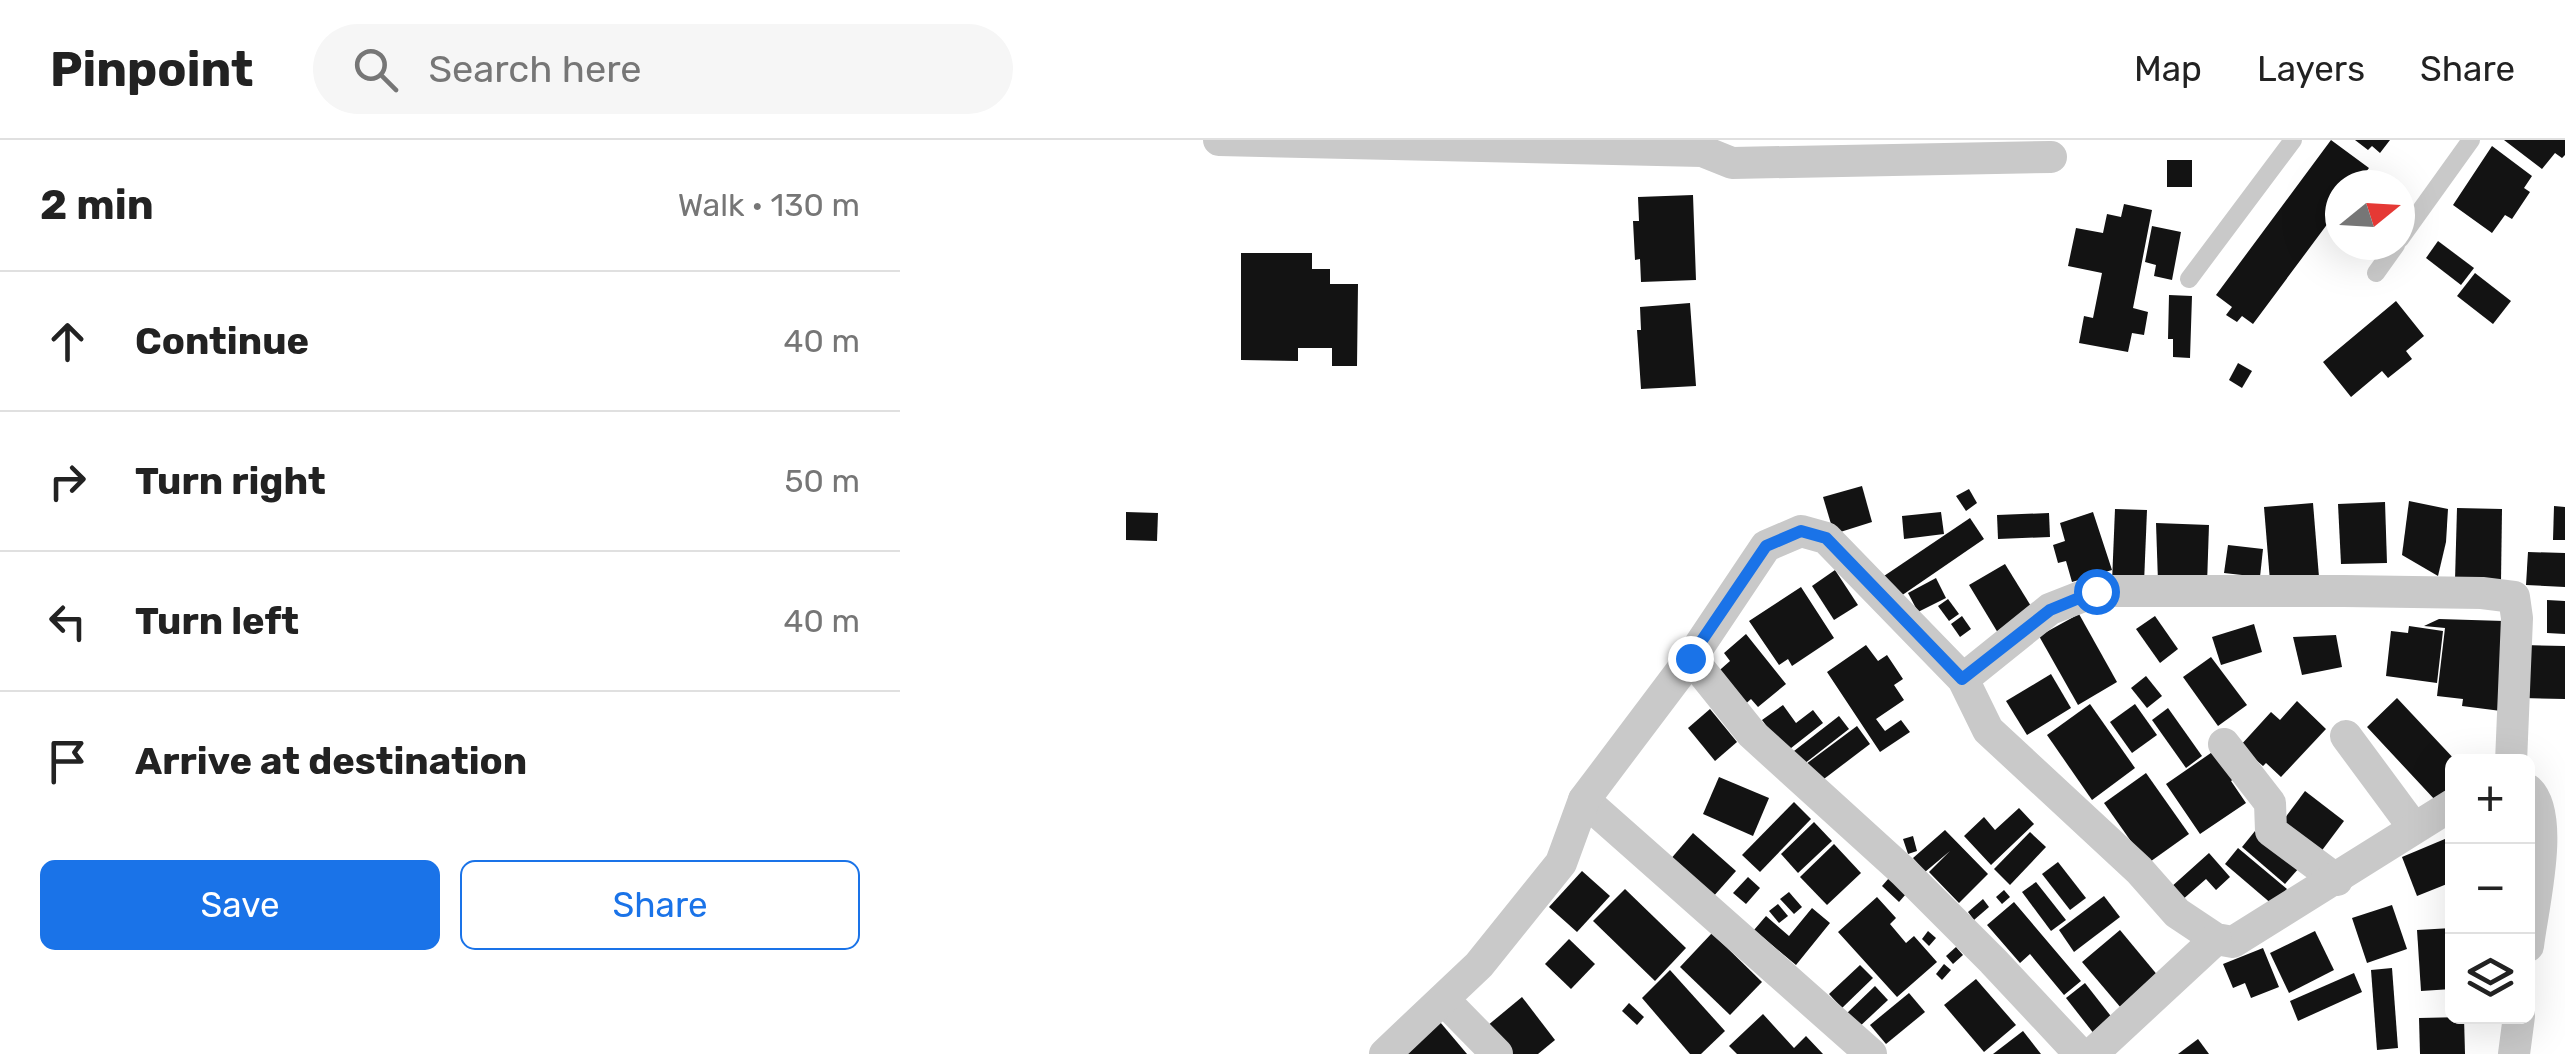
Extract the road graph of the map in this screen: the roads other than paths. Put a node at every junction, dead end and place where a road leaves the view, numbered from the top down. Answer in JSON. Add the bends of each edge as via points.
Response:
{"nodes":[{"id":1,"x":1218,"y":140,"type":"edge"},
{"id":2,"x":1746,"y":140,"type":"edge"},
{"id":3,"x":2293,"y":140,"type":"edge"},
{"id":4,"x":2471,"y":140,"type":"edge"},
{"id":5,"x":1702,"y":151,"type":"junction"},
{"id":6,"x":2050,"y":157,"type":"dead end"},
{"id":7,"x":2415,"y":218,"type":"edge"},
{"id":8,"x":2386,"y":260,"type":"edge"},
{"id":9,"x":2376,"y":274,"type":"dead end"},
{"id":10,"x":2189,"y":279,"type":"dead end"},
{"id":11,"x":1690,"y":658,"type":"junction"},
{"id":12,"x":1962,"y":679,"type":"junction"},
{"id":13,"x":2346,"y":736,"type":"dead end"},
{"id":14,"x":2224,"y":744,"type":"dead end"},
{"id":15,"x":2511,"y":754,"type":"edge"},
{"id":16,"x":1584,"y":800,"type":"junction"},
{"id":17,"x":2535,"y":802,"type":"edge"},
{"id":18,"x":2445,"y":810,"type":"edge"},
{"id":19,"x":2414,"y":828,"type":"junction"},
{"id":20,"x":2337,"y":880,"type":"junction"},
{"id":21,"x":2530,"y":934,"type":"edge"},
{"id":22,"x":2216,"y":939,"type":"junction"},
{"id":23,"x":1444,"y":1000,"type":"junction"},
{"id":24,"x":2517,"y":1024,"type":"edge"},
{"id":25,"x":1385,"y":1054,"type":"edge"},
{"id":26,"x":1497,"y":1054,"type":"edge"},
{"id":27,"x":1871,"y":1054,"type":"edge"},
{"id":28,"x":2080,"y":1054,"type":"edge"},
{"id":29,"x":2092,"y":1054,"type":"edge"},
{"id":30,"x":2514,"y":1054,"type":"edge"}],
"edges":[{"from":1,"to":5,"type":"street"},
{"from":2,"to":5,"type":"street"},
{"from":3,"to":10,"type":"lane"},
{"from":4,"to":7,"type":"lane"},
{"from":5,"to":6,"type":"street","via":[[1732,164]]},
{"from":8,"to":9,"type":"lane"},
{"from":11,"to":12,"type":"street","via":[[1766,546],[1801,531],[1826,538]]},
{"from":11,"to":16,"type":"street"},
{"from":11,"to":28,"type":"street","via":[[1752,734],[1916,885]]},
{"from":12,"to":15,"type":"street","via":[[2050,610],[2096,591],[2514,597]]},
{"from":12,"to":22,"type":"street","via":[[1988,730],[2140,870],[2177,913]]},
{"from":13,"to":19,"type":"street"},
{"from":14,"to":20,"type":"street","via":[[2270,803],[2271,831]]},
{"from":16,"to":23,"type":"street","via":[[1562,863]]},
{"from":16,"to":27,"type":"street"},
{"from":17,"to":21,"type":"street","via":[[2542,834]]},
{"from":18,"to":19,"type":"street"},
{"from":19,"to":20,"type":"street"},
{"from":20,"to":22,"type":"street","via":[[2232,942]]},
{"from":22,"to":29,"type":"street"},
{"from":23,"to":25,"type":"street"},
{"from":23,"to":26,"type":"street"},
{"from":24,"to":30,"type":"street"}]}
